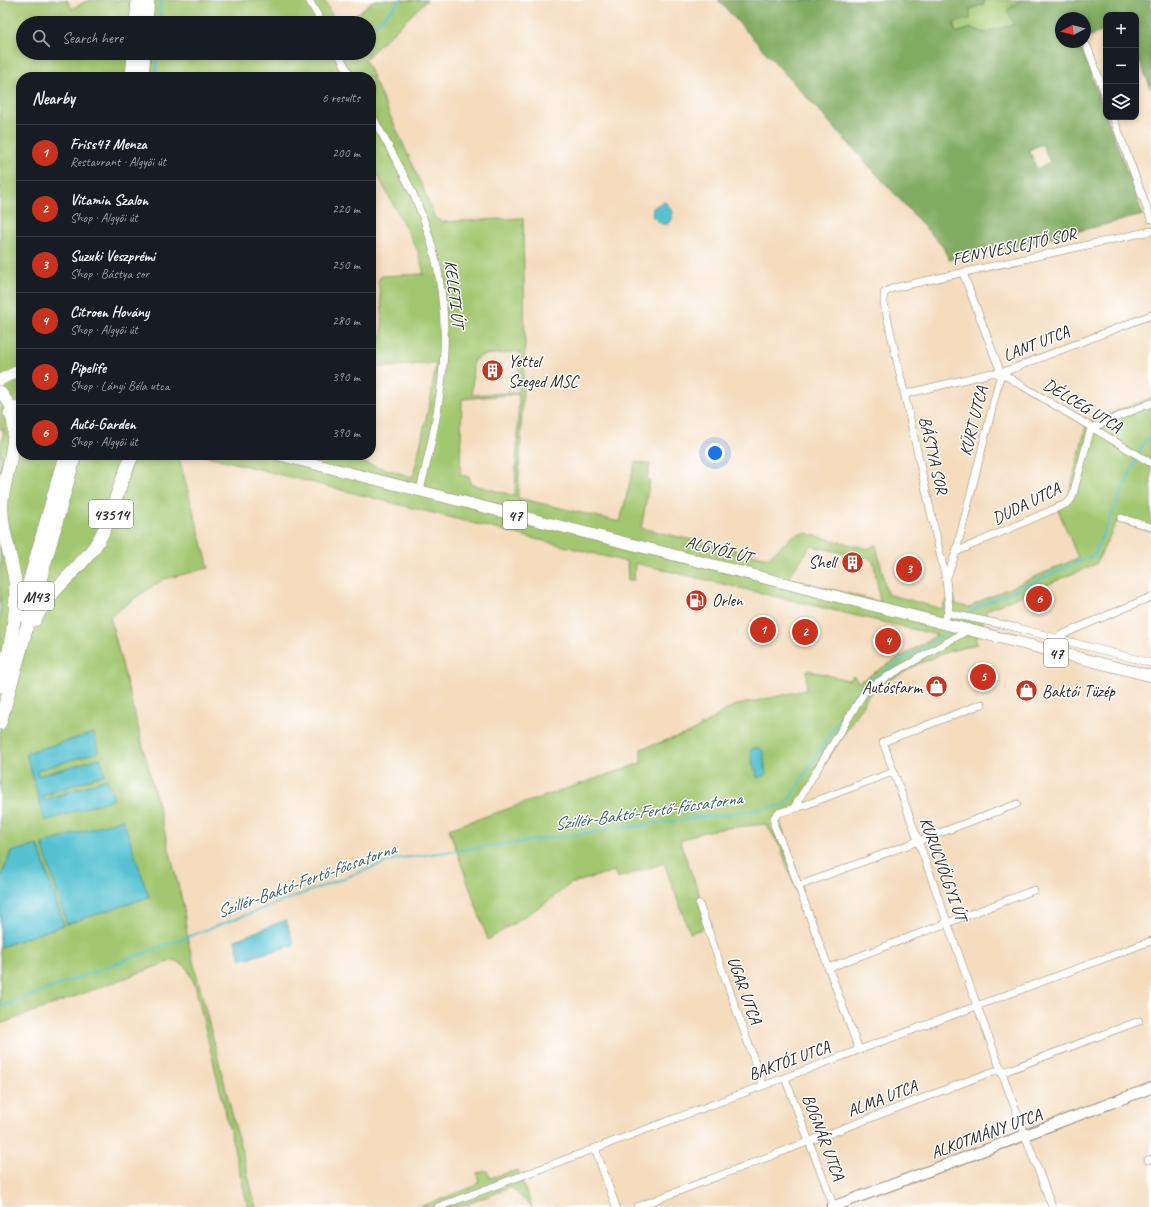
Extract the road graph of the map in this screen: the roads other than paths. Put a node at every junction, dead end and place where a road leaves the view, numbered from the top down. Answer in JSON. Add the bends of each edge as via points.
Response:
{"nodes":[{"id":1,"x":138,"y":0,"type":"edge"},
{"id":2,"x":148,"y":0,"type":"edge"},
{"id":3,"x":309,"y":0,"type":"edge"},
{"id":4,"x":137,"y":16,"type":"edge"},
{"id":5,"x":147,"y":16,"type":"edge"},
{"id":6,"x":318,"y":16,"type":"edge"},
{"id":7,"x":1088,"y":48,"type":"edge"},
{"id":8,"x":133,"y":60,"type":"edge"},
{"id":9,"x":143,"y":60,"type":"edge"},
{"id":10,"x":342,"y":60,"type":"edge"},
{"id":11,"x":132,"y":72,"type":"edge"},
{"id":12,"x":142,"y":72,"type":"edge"},
{"id":13,"x":348,"y":72,"type":"edge"},
{"id":14,"x":1103,"y":89,"type":"edge"},
{"id":15,"x":1114,"y":120,"type":"edge"},
{"id":16,"x":376,"y":123,"type":"edge"},
{"id":17,"x":1151,"y":219,"type":"edge"},
{"id":18,"x":1151,"y":231,"type":"edge"},
{"id":19,"x":963,"y":273,"type":"junction"},
{"id":20,"x":884,"y":293,"type":"joint"},
{"id":21,"x":1151,"y":315,"type":"edge"},
{"id":22,"x":16,"y":367,"type":"edge"},
{"id":23,"x":16,"y":372,"type":"edge"},
{"id":24,"x":1001,"y":373,"type":"junction"},
{"id":25,"x":1,"y":376,"type":"edge"},
{"id":26,"x":0,"y":390,"type":"edge"},
{"id":27,"x":905,"y":394,"type":"junction"},
{"id":28,"x":0,"y":399,"type":"edge"},
{"id":29,"x":1151,"y":404,"type":"edge"},
{"id":30,"x":16,"y":412,"type":"edge"},
{"id":31,"x":16,"y":412,"type":"edge"},
{"id":32,"x":16,"y":420,"type":"edge"},
{"id":33,"x":1091,"y":428,"type":"junction"},
{"id":34,"x":64,"y":460,"type":"edge"},
{"id":35,"x":74,"y":460,"type":"edge"},
{"id":36,"x":131,"y":460,"type":"edge"},
{"id":37,"x":299,"y":460,"type":"edge"},
{"id":38,"x":1151,"y":463,"type":"edge"},
{"id":39,"x":420,"y":490,"type":"junction"},
{"id":40,"x":1121,"y":518,"type":"dead end"},
{"id":41,"x":1151,"y":527,"type":"edge"},
{"id":42,"x":956,"y":554,"type":"junction"},
{"id":43,"x":942,"y":558,"type":"junction"},
{"id":44,"x":946,"y":580,"type":"junction"},
{"id":45,"x":1151,"y":597,"type":"edge"},
{"id":46,"x":948,"y":613,"type":"junction"},
{"id":47,"x":945,"y":624,"type":"junction"},
{"id":48,"x":964,"y":629,"type":"junction"},
{"id":49,"x":1070,"y":631,"type":"junction"},
{"id":50,"x":1057,"y":639,"type":"junction"},
{"id":51,"x":1071,"y":643,"type":"junction"},
{"id":52,"x":1053,"y":652,"type":"junction"},
{"id":53,"x":8,"y":657,"type":"junction"},
{"id":54,"x":1151,"y":663,"type":"edge"},
{"id":55,"x":14,"y":674,"type":"junction"},
{"id":56,"x":1151,"y":676,"type":"edge"},
{"id":57,"x":0,"y":686,"type":"edge"},
{"id":58,"x":982,"y":704,"type":"dead end"},
{"id":59,"x":0,"y":723,"type":"edge"},
{"id":60,"x":893,"y":772,"type":"junction"},
{"id":61,"x":1017,"y":804,"type":"dead end"},
{"id":62,"x":793,"y":809,"type":"junction"},
{"id":63,"x":918,"y":842,"type":"junction"},
{"id":64,"x":798,"y":886,"type":"junction"},
{"id":65,"x":1034,"y":890,"type":"dead end"},
{"id":66,"x":699,"y":904,"type":"dead end"},
{"id":67,"x":948,"y":922,"type":"junction"},
{"id":68,"x":1151,"y":941,"type":"edge"},
{"id":69,"x":828,"y":968,"type":"junction"},
{"id":70,"x":977,"y":1006,"type":"junction"},
{"id":71,"x":1138,"y":1021,"type":"dead end"},
{"id":72,"x":859,"y":1050,"type":"junction"},
{"id":73,"x":1001,"y":1071,"type":"junction"},
{"id":74,"x":785,"y":1078,"type":"junction"},
{"id":75,"x":764,"y":1085,"type":"junction"},
{"id":76,"x":1151,"y":1088,"type":"edge"},
{"id":77,"x":1025,"y":1135,"type":"junction"},
{"id":78,"x":810,"y":1142,"type":"junction"},
{"id":79,"x":595,"y":1148,"type":"junction"},
{"id":80,"x":438,"y":1207,"type":"edge"},
{"id":81,"x":616,"y":1207,"type":"edge"},
{"id":82,"x":637,"y":1207,"type":"edge"},
{"id":83,"x":834,"y":1207,"type":"edge"},
{"id":84,"x":1052,"y":1207,"type":"edge"}],
"edges":[{"from":1,"to":4,"type":"highway"},
{"from":2,"to":5,"type":"highway"},
{"from":3,"to":6,"type":"street"},
{"from":7,"to":14,"type":"street"},
{"from":8,"to":11,"type":"highway"},
{"from":9,"to":12,"type":"highway"},
{"from":10,"to":13,"type":"street"},
{"from":15,"to":17,"type":"street"},
{"from":16,"to":39,"type":"street","name":"KELETI ÚT","via":[[420,210],[434,252],[442,293],[446,340],[443,376],[434,432]]},
{"from":18,"to":19,"type":"street","name":"FENYVESLEJTŐ SOR"},
{"from":19,"to":20,"type":"street","name":"FENYVESLEJTŐ SOR","via":[[893,288]]},
{"from":19,"to":24,"type":"street","name":"KÜRT UTCA"},
{"from":20,"to":27,"type":"street","name":"BÁSTYA SOR"},
{"from":21,"to":24,"type":"street","name":"LANT UTCA"},
{"from":22,"to":25,"type":"main road","via":[[10,368]]},
{"from":23,"to":25,"type":"main road"},
{"from":24,"to":27,"type":"street","name":"LANT UTCA","via":[[991,373]]},
{"from":24,"to":33,"type":"street","name":"DÉLCEG UTCA"},
{"from":24,"to":42,"type":"street","name":"KÜRT UTCA"},
{"from":25,"to":26,"type":"main road"},
{"from":26,"to":30,"type":"main road"},
{"from":27,"to":43,"type":"street","name":"BÁSTYA SOR"},
{"from":28,"to":31,"type":"main road","via":[[3,406]]},
{"from":29,"to":33,"type":"street"},
{"from":32,"to":53,"type":"highway","via":[[2,508],[3,529],[16,595]]},
{"from":33,"to":38,"type":"street","name":"DÉLCEG UTCA"},
{"from":33,"to":42,"type":"street","name":"DUDA UTCA","via":[[1072,498],[1068,503]]},
{"from":34,"to":53,"type":"highway","number":"M43"},
{"from":35,"to":55,"type":"highway","number":"M43"},
{"from":36,"to":55,"type":"highway","number":"43514","via":[[100,538],[46,600],[30,631]]},
{"from":37,"to":39,"type":"main road","name":"ALGYŐI ÚT","number":"47"},
{"from":39,"to":47,"type":"main road","name":"ALGYŐI ÚT","number":"47"},
{"from":40,"to":41,"type":"street"},
{"from":42,"to":43,"type":"street","name":"DUDA UTCA"},
{"from":42,"to":44,"type":"street","name":"KÜRT UTCA"},
{"from":43,"to":44,"type":"street","name":"BÁSTYA SOR"},
{"from":44,"to":46,"type":"street","name":"BÁSTYA SOR"},
{"from":45,"to":49,"type":"street"},
{"from":46,"to":47,"type":"street","name":"BÁSTYA SOR"},
{"from":46,"to":50,"type":"street"},
{"from":47,"to":48,"type":"main road","name":"ALGYŐI ÚT","number":"47"},
{"from":48,"to":52,"type":"main road","name":"ALGYŐI ÚT","number":"47"},
{"from":48,"to":62,"type":"street","via":[[865,691]]},
{"from":49,"to":50,"type":"street","via":[[1061,634]]},
{"from":49,"to":51,"type":"street"},
{"from":50,"to":51,"type":"street"},
{"from":50,"to":52,"type":"street"},
{"from":51,"to":54,"type":"street"},
{"from":52,"to":56,"type":"main road","name":"ALGYŐI ÚT","number":"47"},
{"from":53,"to":57,"type":"highway","number":"M43"},
{"from":55,"to":59,"type":"highway","number":"M43"},
{"from":58,"to":60,"type":"street","name":"KURUCVÖLGYI ÚT","via":[[883,742]]},
{"from":60,"to":62,"type":"street"},
{"from":60,"to":63,"type":"street","name":"KURUCVÖLGYI ÚT"},
{"from":61,"to":63,"type":"street"},
{"from":62,"to":64,"type":"street","via":[[778,812],[774,818],[774,825]]},
{"from":63,"to":64,"type":"street"},
{"from":63,"to":67,"type":"street","name":"KURUCVÖLGYI ÚT"},
{"from":64,"to":69,"type":"street"},
{"from":65,"to":67,"type":"street"},
{"from":66,"to":75,"type":"street","name":"UGAR UTCA"},
{"from":67,"to":69,"type":"street"},
{"from":67,"to":70,"type":"street","name":"KURUCVÖLGYI ÚT"},
{"from":68,"to":70,"type":"street","name":"BAKTÓI UTCA"},
{"from":69,"to":72,"type":"street"},
{"from":70,"to":72,"type":"street","name":"BAKTÓI UTCA"},
{"from":70,"to":73,"type":"street","name":"KURUCVÖLGYI ÚT"},
{"from":71,"to":73,"type":"street","name":"ALMA UTCA"},
{"from":72,"to":74,"type":"street","name":"BAKTÓI UTCA"},
{"from":73,"to":77,"type":"street","name":"KURUCVÖLGYI ÚT"},
{"from":73,"to":78,"type":"street","name":"ALMA UTCA","via":[[994,1071]]},
{"from":74,"to":75,"type":"street","name":"BAKTÓI UTCA"},
{"from":74,"to":78,"type":"street","name":"BOGNÁR UTCA"},
{"from":75,"to":79,"type":"street","name":"BAKTÓI UTCA"},
{"from":76,"to":77,"type":"street","name":"ALKOTMÁNY UTCA"},
{"from":77,"to":83,"type":"street","name":"ALKOTMÁNY UTCA"},
{"from":77,"to":84,"type":"street","name":"KURUCVÖLGYI ÚT"},
{"from":78,"to":82,"type":"street","name":"ALMA UTCA"},
{"from":78,"to":83,"type":"street","name":"BOGNÁR UTCA"},
{"from":79,"to":80,"type":"street","name":"BAKTÓI UTCA"},
{"from":79,"to":81,"type":"street"}]}
